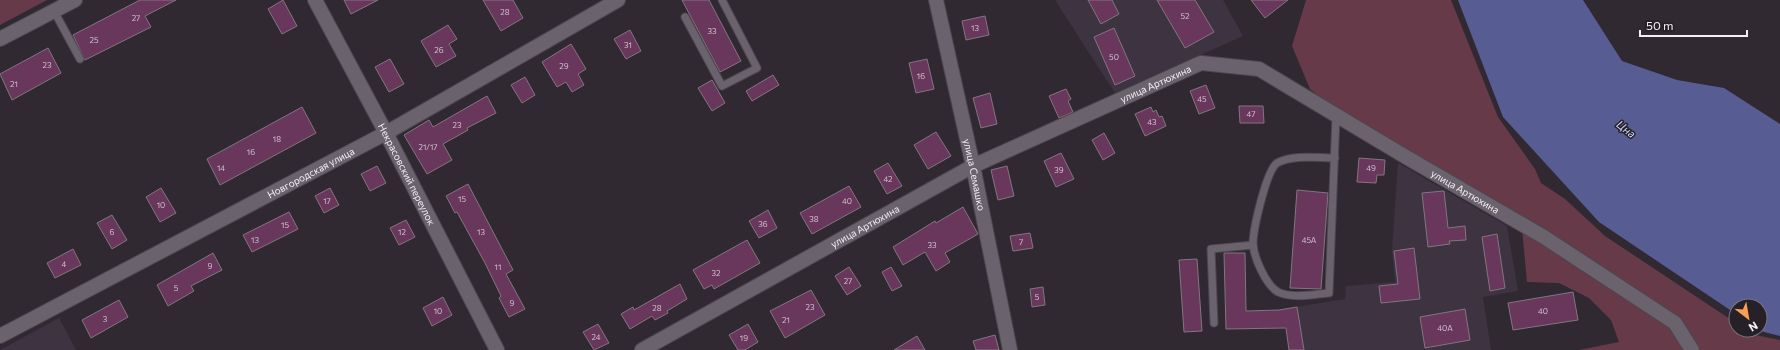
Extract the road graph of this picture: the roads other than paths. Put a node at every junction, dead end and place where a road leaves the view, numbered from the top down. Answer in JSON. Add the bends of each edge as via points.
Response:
{"nodes":[{"id":1,"x":75,"y":0,"type":"edge"},
{"id":2,"x":314,"y":0,"type":"edge"},
{"id":3,"x":618,"y":0,"type":"edge"},
{"id":4,"x":722,"y":0,"type":"edge"},
{"id":5,"x":936,"y":0,"type":"edge"},
{"id":6,"x":54,"y":11,"type":"junction"},
{"id":7,"x":685,"y":17,"type":"dead end"},
{"id":8,"x":0,"y":39,"type":"edge"},
{"id":9,"x":80,"y":59,"type":"dead end"},
{"id":10,"x":1336,"y":116,"type":"junction"},
{"id":11,"x":386,"y":133,"type":"junction"},
{"id":12,"x":1335,"y":158,"type":"junction"},
{"id":13,"x":973,"y":166,"type":"junction"},
{"id":14,"x":1253,"y":245,"type":"junction"},
{"id":15,"x":1214,"y":322,"type":"dead end"},
{"id":16,"x":0,"y":336,"type":"edge"},
{"id":17,"x":497,"y":350,"type":"edge"},
{"id":18,"x":642,"y":350,"type":"edge"},
{"id":19,"x":1010,"y":350,"type":"edge"},
{"id":20,"x":1692,"y":350,"type":"edge"}],
"edges":[{"from":1,"to":6,"type":"street"},
{"from":2,"to":11,"type":"street","name":"Некрасовский переулок"},
{"from":3,"to":11,"type":"street","name":"Новгородская улица"},
{"from":4,"to":7,"type":"lane","via":[[757,68],[722,86]]},
{"from":5,"to":13,"type":"street","name":"улица Семашко"},
{"from":6,"to":8,"type":"street"},
{"from":6,"to":9,"type":"lane"},
{"from":10,"to":12,"type":"lane"},
{"from":10,"to":13,"type":"street","name":"улица Артюхина","via":[[1259,69],[1201,63]]},
{"from":10,"to":20,"type":"street","name":"улица Артюхина","via":[[1544,237],[1675,323]]},
{"from":11,"to":16,"type":"street","name":"Новгородская улица"},
{"from":11,"to":17,"type":"street","name":"Некрасовский переулок"},
{"from":12,"to":14,"type":"lane","via":[[1304,158],[1285,160],[1276,164],[1268,178],[1254,230]]},
{"from":12,"to":14,"type":"lane","via":[[1329,293],[1291,296],[1277,291],[1264,277]]},
{"from":13,"to":18,"type":"street","name":"улица Артюхина"},
{"from":13,"to":19,"type":"street","name":"улица Семашко"},
{"from":14,"to":15,"type":"lane","via":[[1211,250]]}]}
